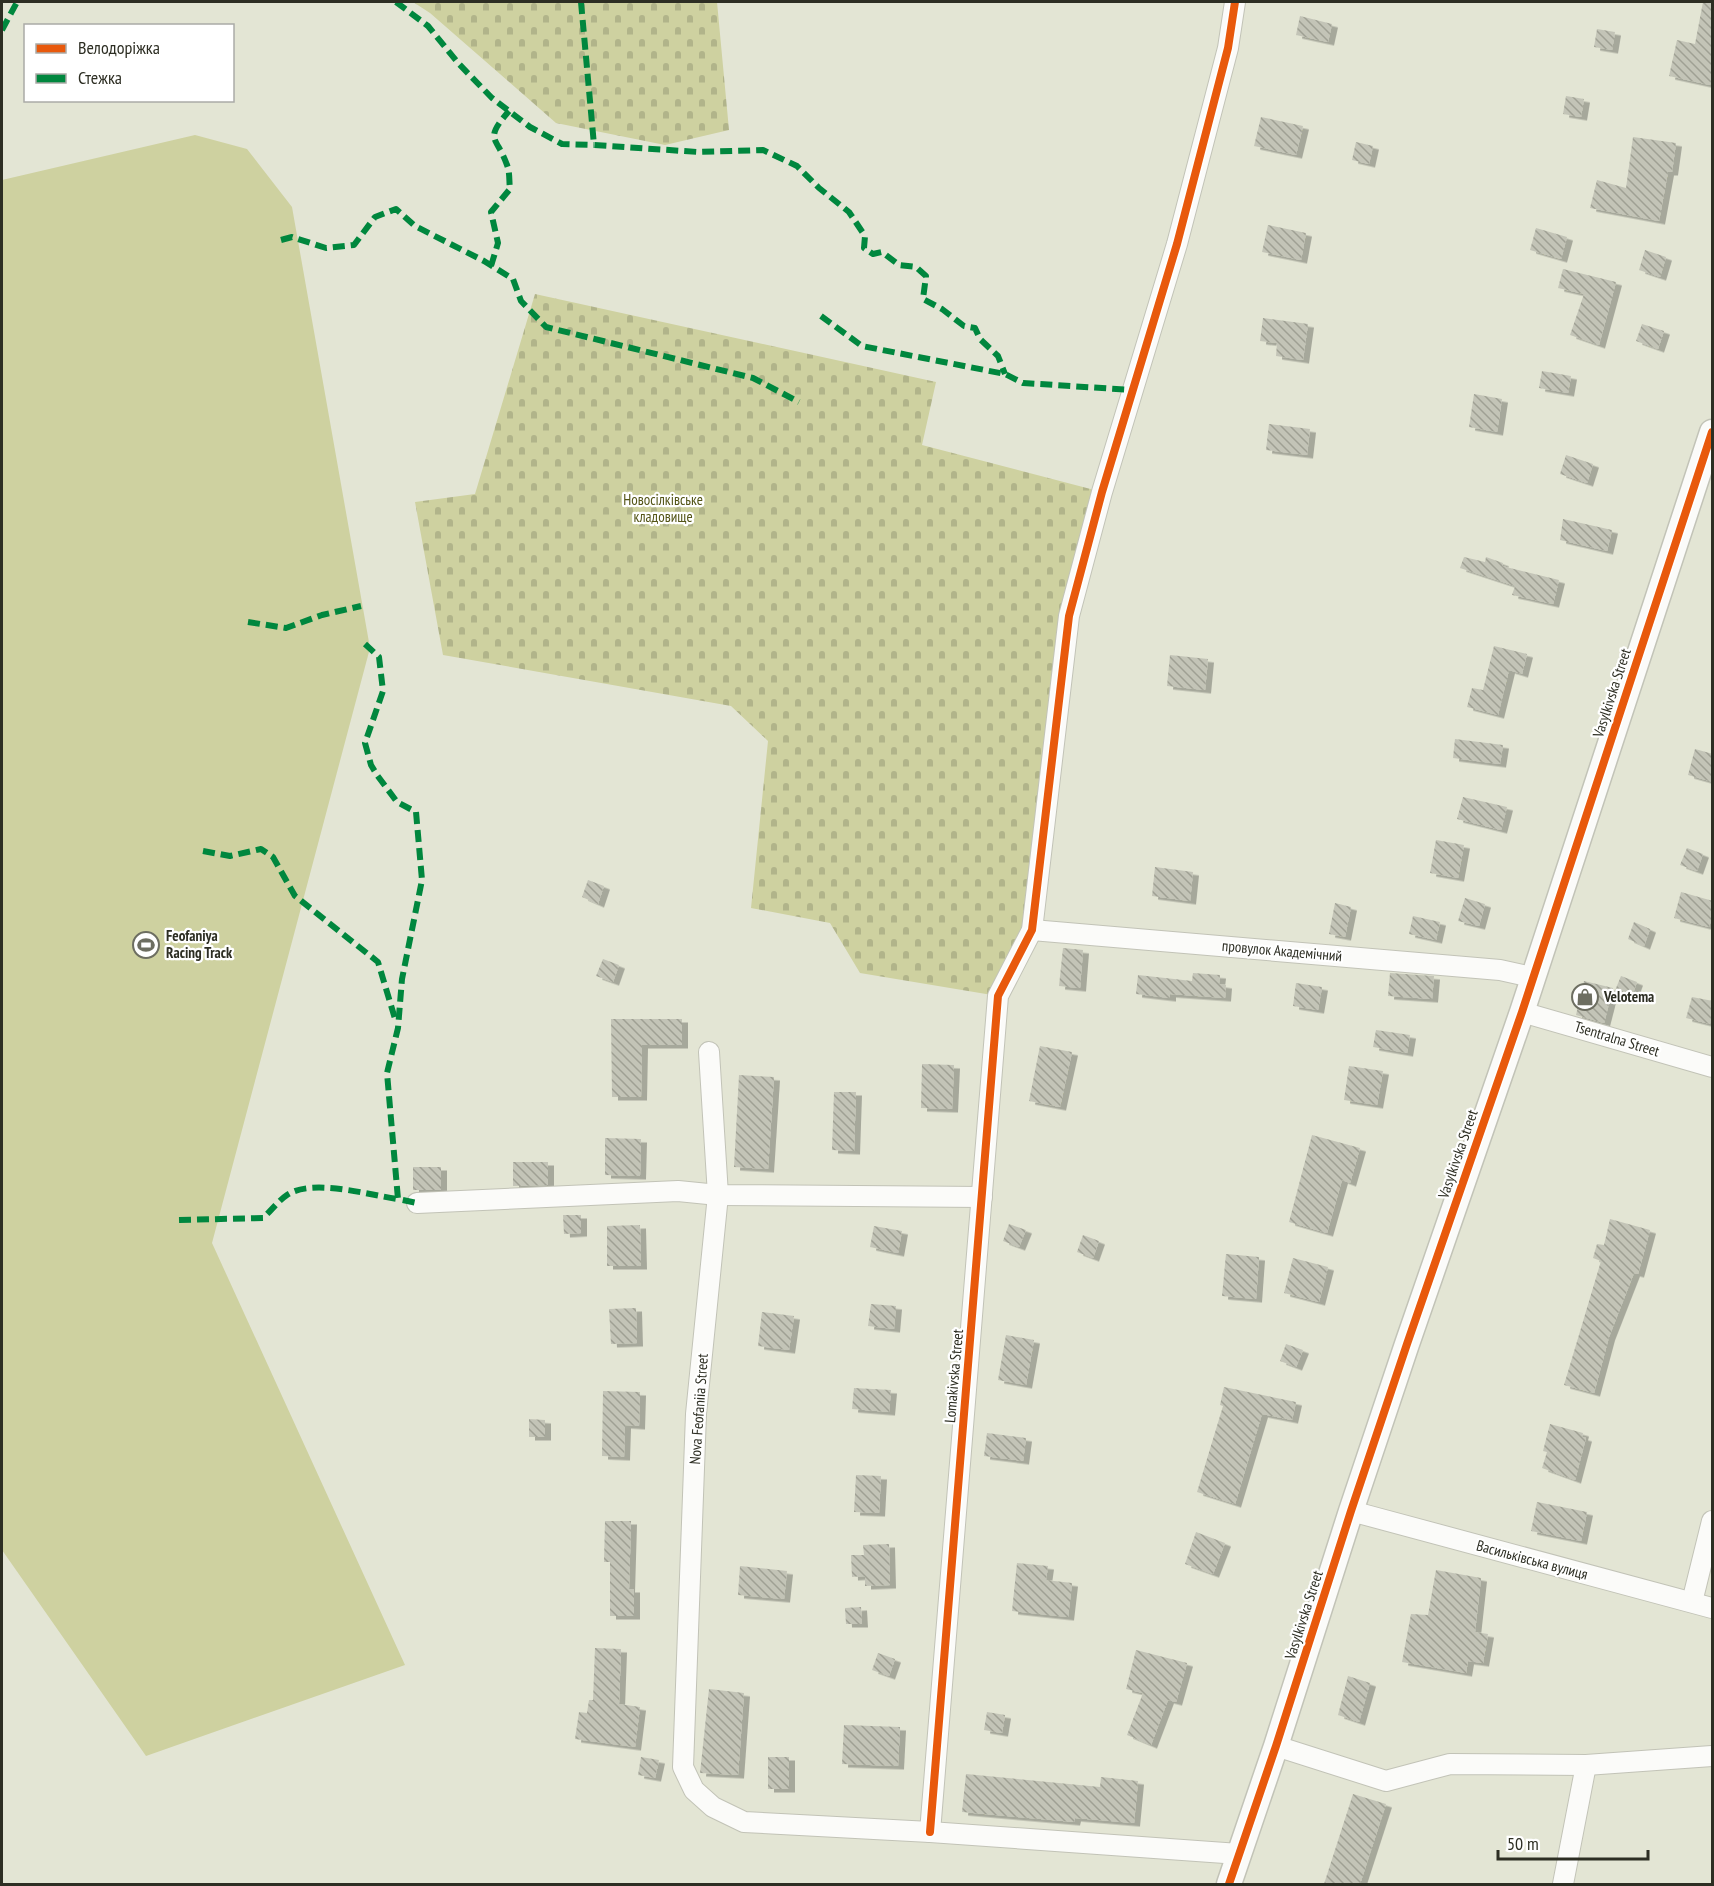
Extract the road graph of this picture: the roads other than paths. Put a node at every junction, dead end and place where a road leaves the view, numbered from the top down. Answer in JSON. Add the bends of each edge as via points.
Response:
{"nodes":[{"id":1,"x":1235,"y":2,"type":"edge"},
{"id":2,"x":1713,"y":432,"type":"edge"},
{"id":3,"x":1032,"y":930,"type":"junction"},
{"id":4,"x":1532,"y":977,"type":"junction"},
{"id":5,"x":1522,"y":1012,"type":"junction"},
{"id":6,"x":709,"y":1052,"type":"dead end"},
{"id":7,"x":1713,"y":1067,"type":"edge"},
{"id":8,"x":717,"y":1195,"type":"junction"},
{"id":9,"x":982,"y":1197,"type":"junction"},
{"id":10,"x":417,"y":1203,"type":"dead end"},
{"id":11,"x":1351,"y":1512,"type":"junction"},
{"id":12,"x":1713,"y":1521,"type":"edge"},
{"id":13,"x":1692,"y":1602,"type":"junction"},
{"id":14,"x":1713,"y":1608,"type":"edge"},
{"id":15,"x":1276,"y":1746,"type":"junction"},
{"id":16,"x":1713,"y":1756,"type":"edge"},
{"id":17,"x":1586,"y":1764,"type":"junction"},
{"id":18,"x":930,"y":1832,"type":"junction"},
{"id":19,"x":1239,"y":1854,"type":"junction"},
{"id":20,"x":1229,"y":1884,"type":"edge"},
{"id":21,"x":1563,"y":1884,"type":"edge"}],
"edges":[{"from":1,"to":3,"type":"street","via":[[1228,48],[1177,243],[1102,492],[1070,616]]},
{"from":2,"to":4,"type":"street","name":"Vasylkivska Street"},
{"from":3,"to":4,"type":"street","name":"провулок Академічний","via":[[1500,970]]},
{"from":3,"to":9,"type":"street","name":"Lomakivska Street","via":[[998,996]]},
{"from":4,"to":5,"type":"street","name":"Vasylkivska Street"},
{"from":5,"to":7,"type":"street","name":"Tsentralna Street"},
{"from":5,"to":11,"type":"street","name":"Vasylkivska Street"},
{"from":6,"to":8,"type":"street","name":"Nova Feofaniia Street"},
{"from":8,"to":9,"type":"street"},
{"from":8,"to":10,"type":"street","via":[[678,1191]]},
{"from":8,"to":18,"type":"street","name":"Nova Feofaniia Street","via":[[696,1414],[683,1767],[694,1791],[713,1807],[744,1822]]},
{"from":9,"to":18,"type":"street","name":"Lomakivska Street"},
{"from":11,"to":13,"type":"street","name":"Васильківська вулиця"},
{"from":11,"to":15,"type":"street","name":"Vasylkivska Street"},
{"from":12,"to":13,"type":"street"},
{"from":13,"to":14,"type":"street","name":"Васильківська вулиця"},
{"from":15,"to":17,"type":"street","via":[[1386,1781],[1450,1764]]},
{"from":15,"to":19,"type":"street","name":"Vasylkivska Street"},
{"from":16,"to":17,"type":"street"},
{"from":17,"to":21,"type":"street"},
{"from":18,"to":19,"type":"street"},
{"from":19,"to":20,"type":"street","name":"Vasylkivska Street"}]}
